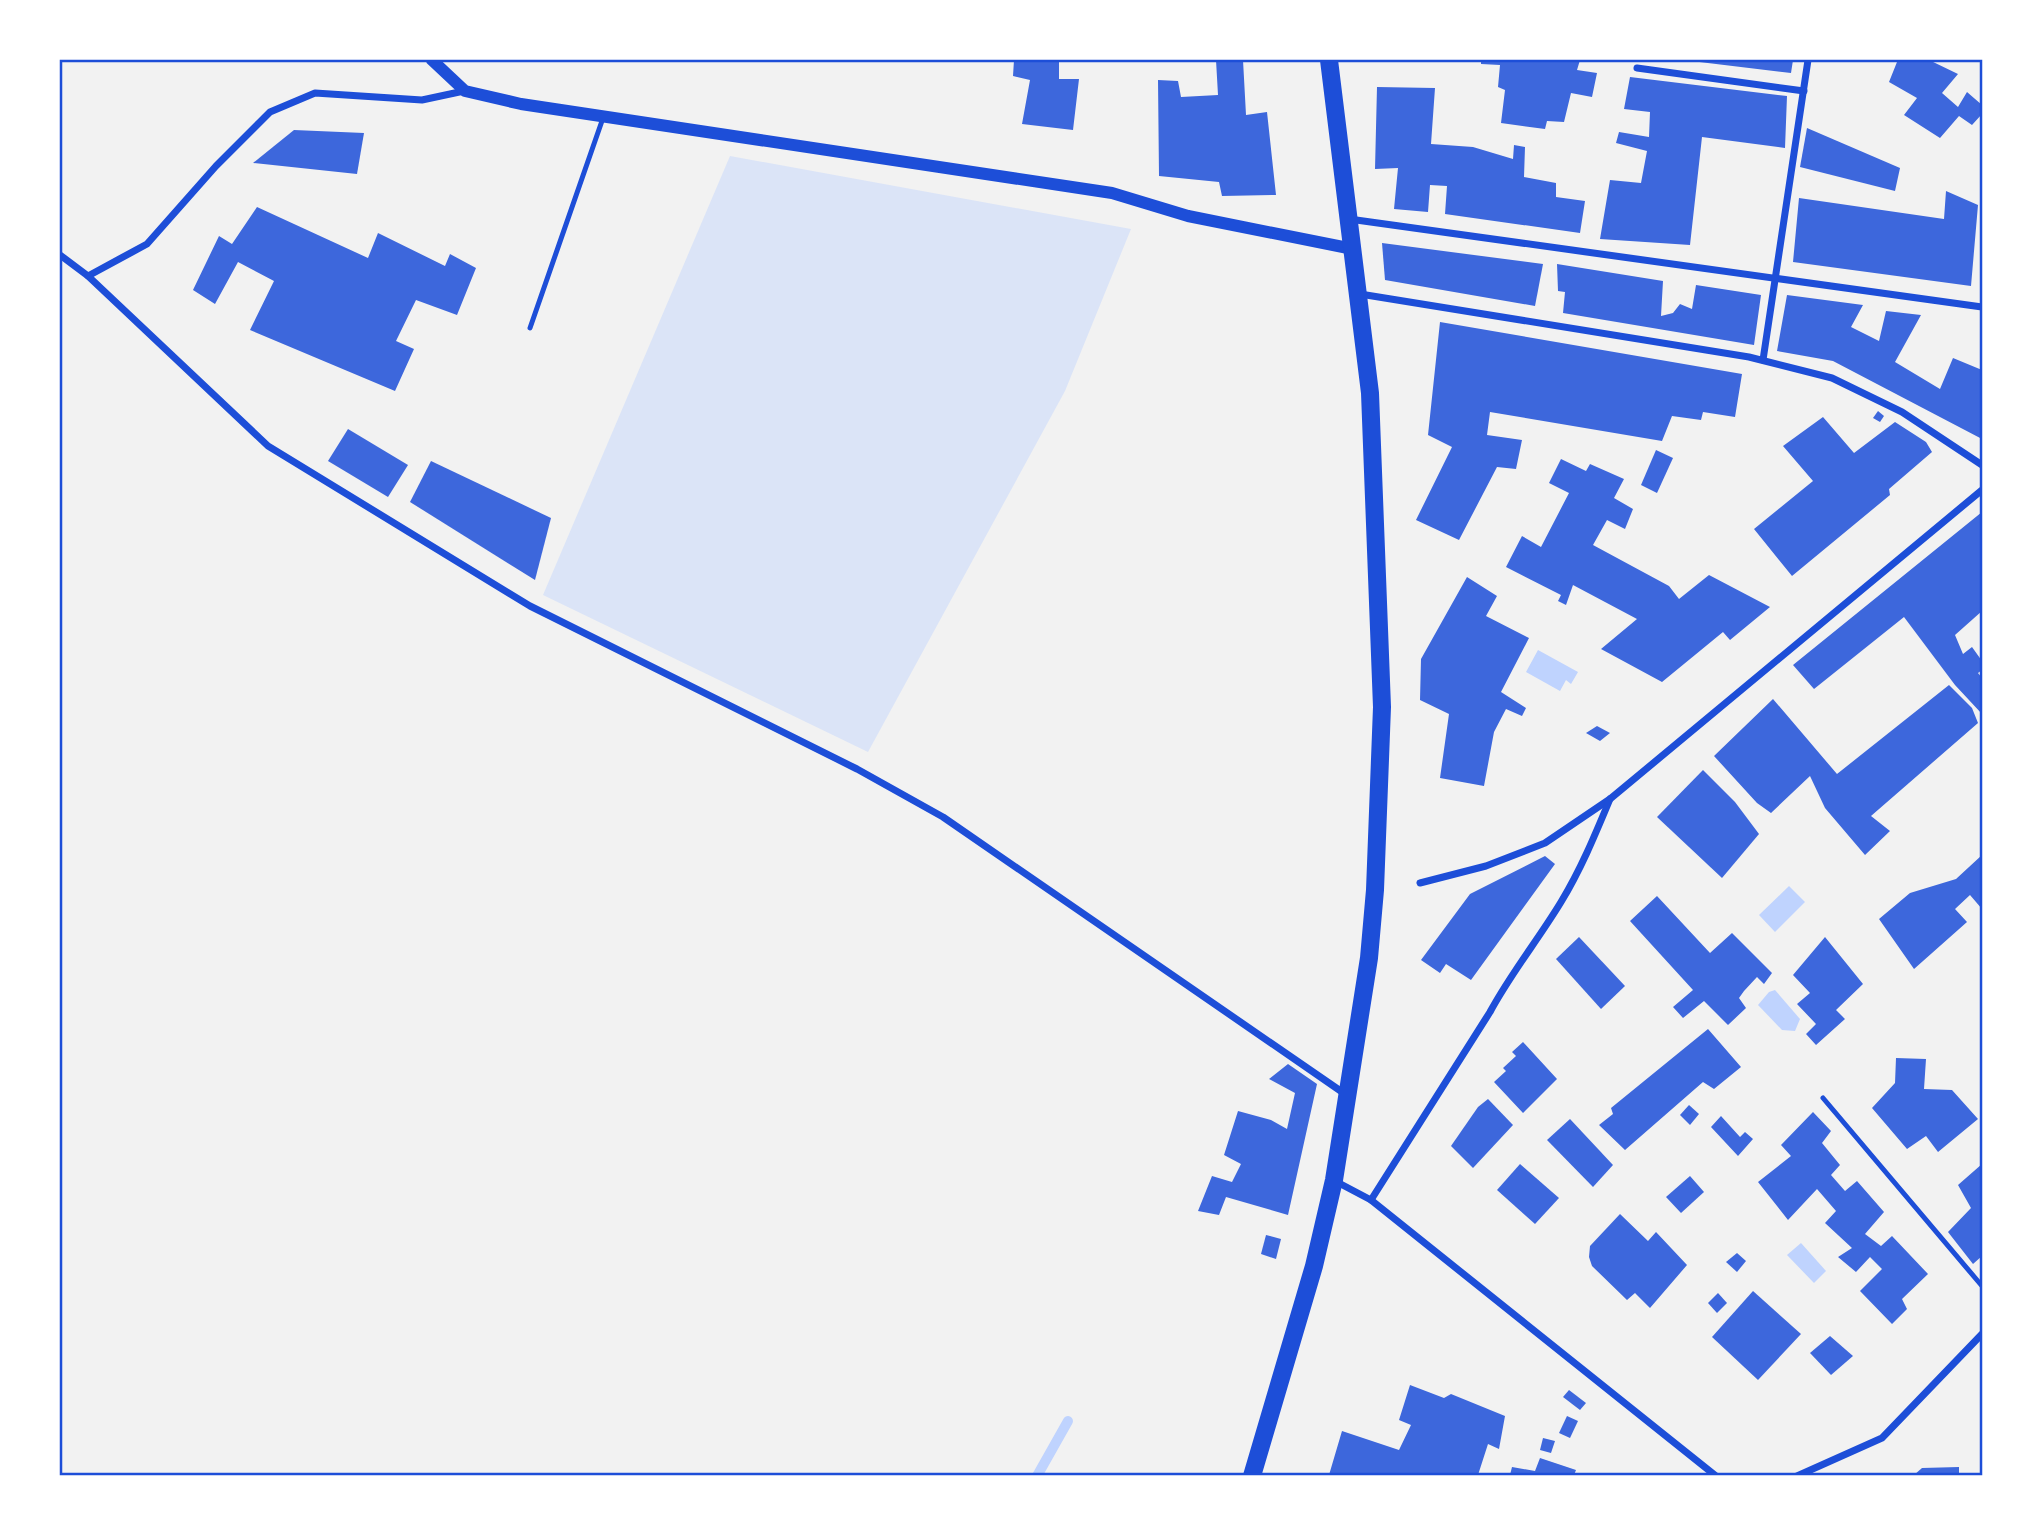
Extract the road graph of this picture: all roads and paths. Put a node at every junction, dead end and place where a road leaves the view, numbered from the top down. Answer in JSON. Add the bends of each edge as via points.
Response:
{"nodes":[{"id":1,"x":432,"y":60,"type":"edge"},
{"id":2,"x":1329,"y":60,"type":"edge"},
{"id":3,"x":1808,"y":60,"type":"edge"},
{"id":4,"x":1637,"y":68,"type":"dead end"},
{"id":5,"x":465,"y":91,"type":"junction"},
{"id":6,"x":1804,"y":91,"type":"junction"},
{"id":7,"x":604,"y":115,"type":"junction"},
{"id":8,"x":1349,"y":219,"type":"junction"},
{"id":9,"x":1353,"y":249,"type":"junction"},
{"id":10,"x":60,"y":256,"type":"edge"},
{"id":11,"x":88,"y":276,"type":"junction"},
{"id":12,"x":1776,"y":279,"type":"junction"},
{"id":13,"x":1359,"y":294,"type":"junction"},
{"id":14,"x":1983,"y":307,"type":"edge"},
{"id":15,"x":530,"y":328,"type":"dead end"},
{"id":16,"x":1763,"y":360,"type":"junction"},
{"id":17,"x":1983,"y":465,"type":"edge"},
{"id":18,"x":1983,"y":490,"type":"edge"},
{"id":19,"x":1610,"y":799,"type":"junction"},
{"id":20,"x":1420,"y":883,"type":"dead end"},
{"id":21,"x":1349,"y":1096,"type":"junction"},
{"id":22,"x":1823,"y":1098,"type":"dead end"},
{"id":23,"x":1334,"y":1180,"type":"junction"},
{"id":24,"x":1371,"y":1200,"type":"junction"},
{"id":25,"x":1983,"y":1286,"type":"edge"},
{"id":26,"x":1983,"y":1334,"type":"edge"},
{"id":27,"x":1252,"y":1475,"type":"edge"},
{"id":28,"x":1716,"y":1475,"type":"edge"},
{"id":29,"x":1797,"y":1475,"type":"edge"}],
"edges":[{"from":1,"to":5,"type":"street"},
{"from":2,"to":8,"type":"main road"},
{"from":3,"to":6,"type":"street"},
{"from":4,"to":6,"type":"street"},
{"from":5,"to":7,"type":"street"},
{"from":5,"to":11,"type":"street","via":[[422,100],[315,93],[270,112],[146,244]]},
{"from":6,"to":12,"type":"street"},
{"from":7,"to":9,"type":"street","via":[[1112,193],[1188,216]]},
{"from":7,"to":15,"type":"lane"},
{"from":8,"to":9,"type":"main road"},
{"from":8,"to":12,"type":"street"},
{"from":9,"to":13,"type":"main road"},
{"from":10,"to":11,"type":"street"},
{"from":11,"to":21,"type":"street","via":[[268,446],[530,606],[857,769],[943,817]]},
{"from":12,"to":14,"type":"street"},
{"from":12,"to":16,"type":"street"},
{"from":13,"to":16,"type":"street"},
{"from":13,"to":21,"type":"main road","via":[[1370,393],[1382,707],[1375,890]]},
{"from":16,"to":17,"type":"street","via":[[1832,378],[1902,412]]},
{"from":18,"to":19,"type":"street"},
{"from":19,"to":20,"type":"street","via":[[1545,843],[1486,866]]},
{"from":19,"to":24,"type":"street","via":[[1559,905],[1507,980]]},
{"from":21,"to":23,"type":"main road"},
{"from":22,"to":25,"type":"lane"},
{"from":23,"to":24,"type":"street"},
{"from":23,"to":27,"type":"main road","via":[[1314,1266]]},
{"from":24,"to":28,"type":"street"},
{"from":26,"to":29,"type":"street","via":[[1882,1438]]}]}
